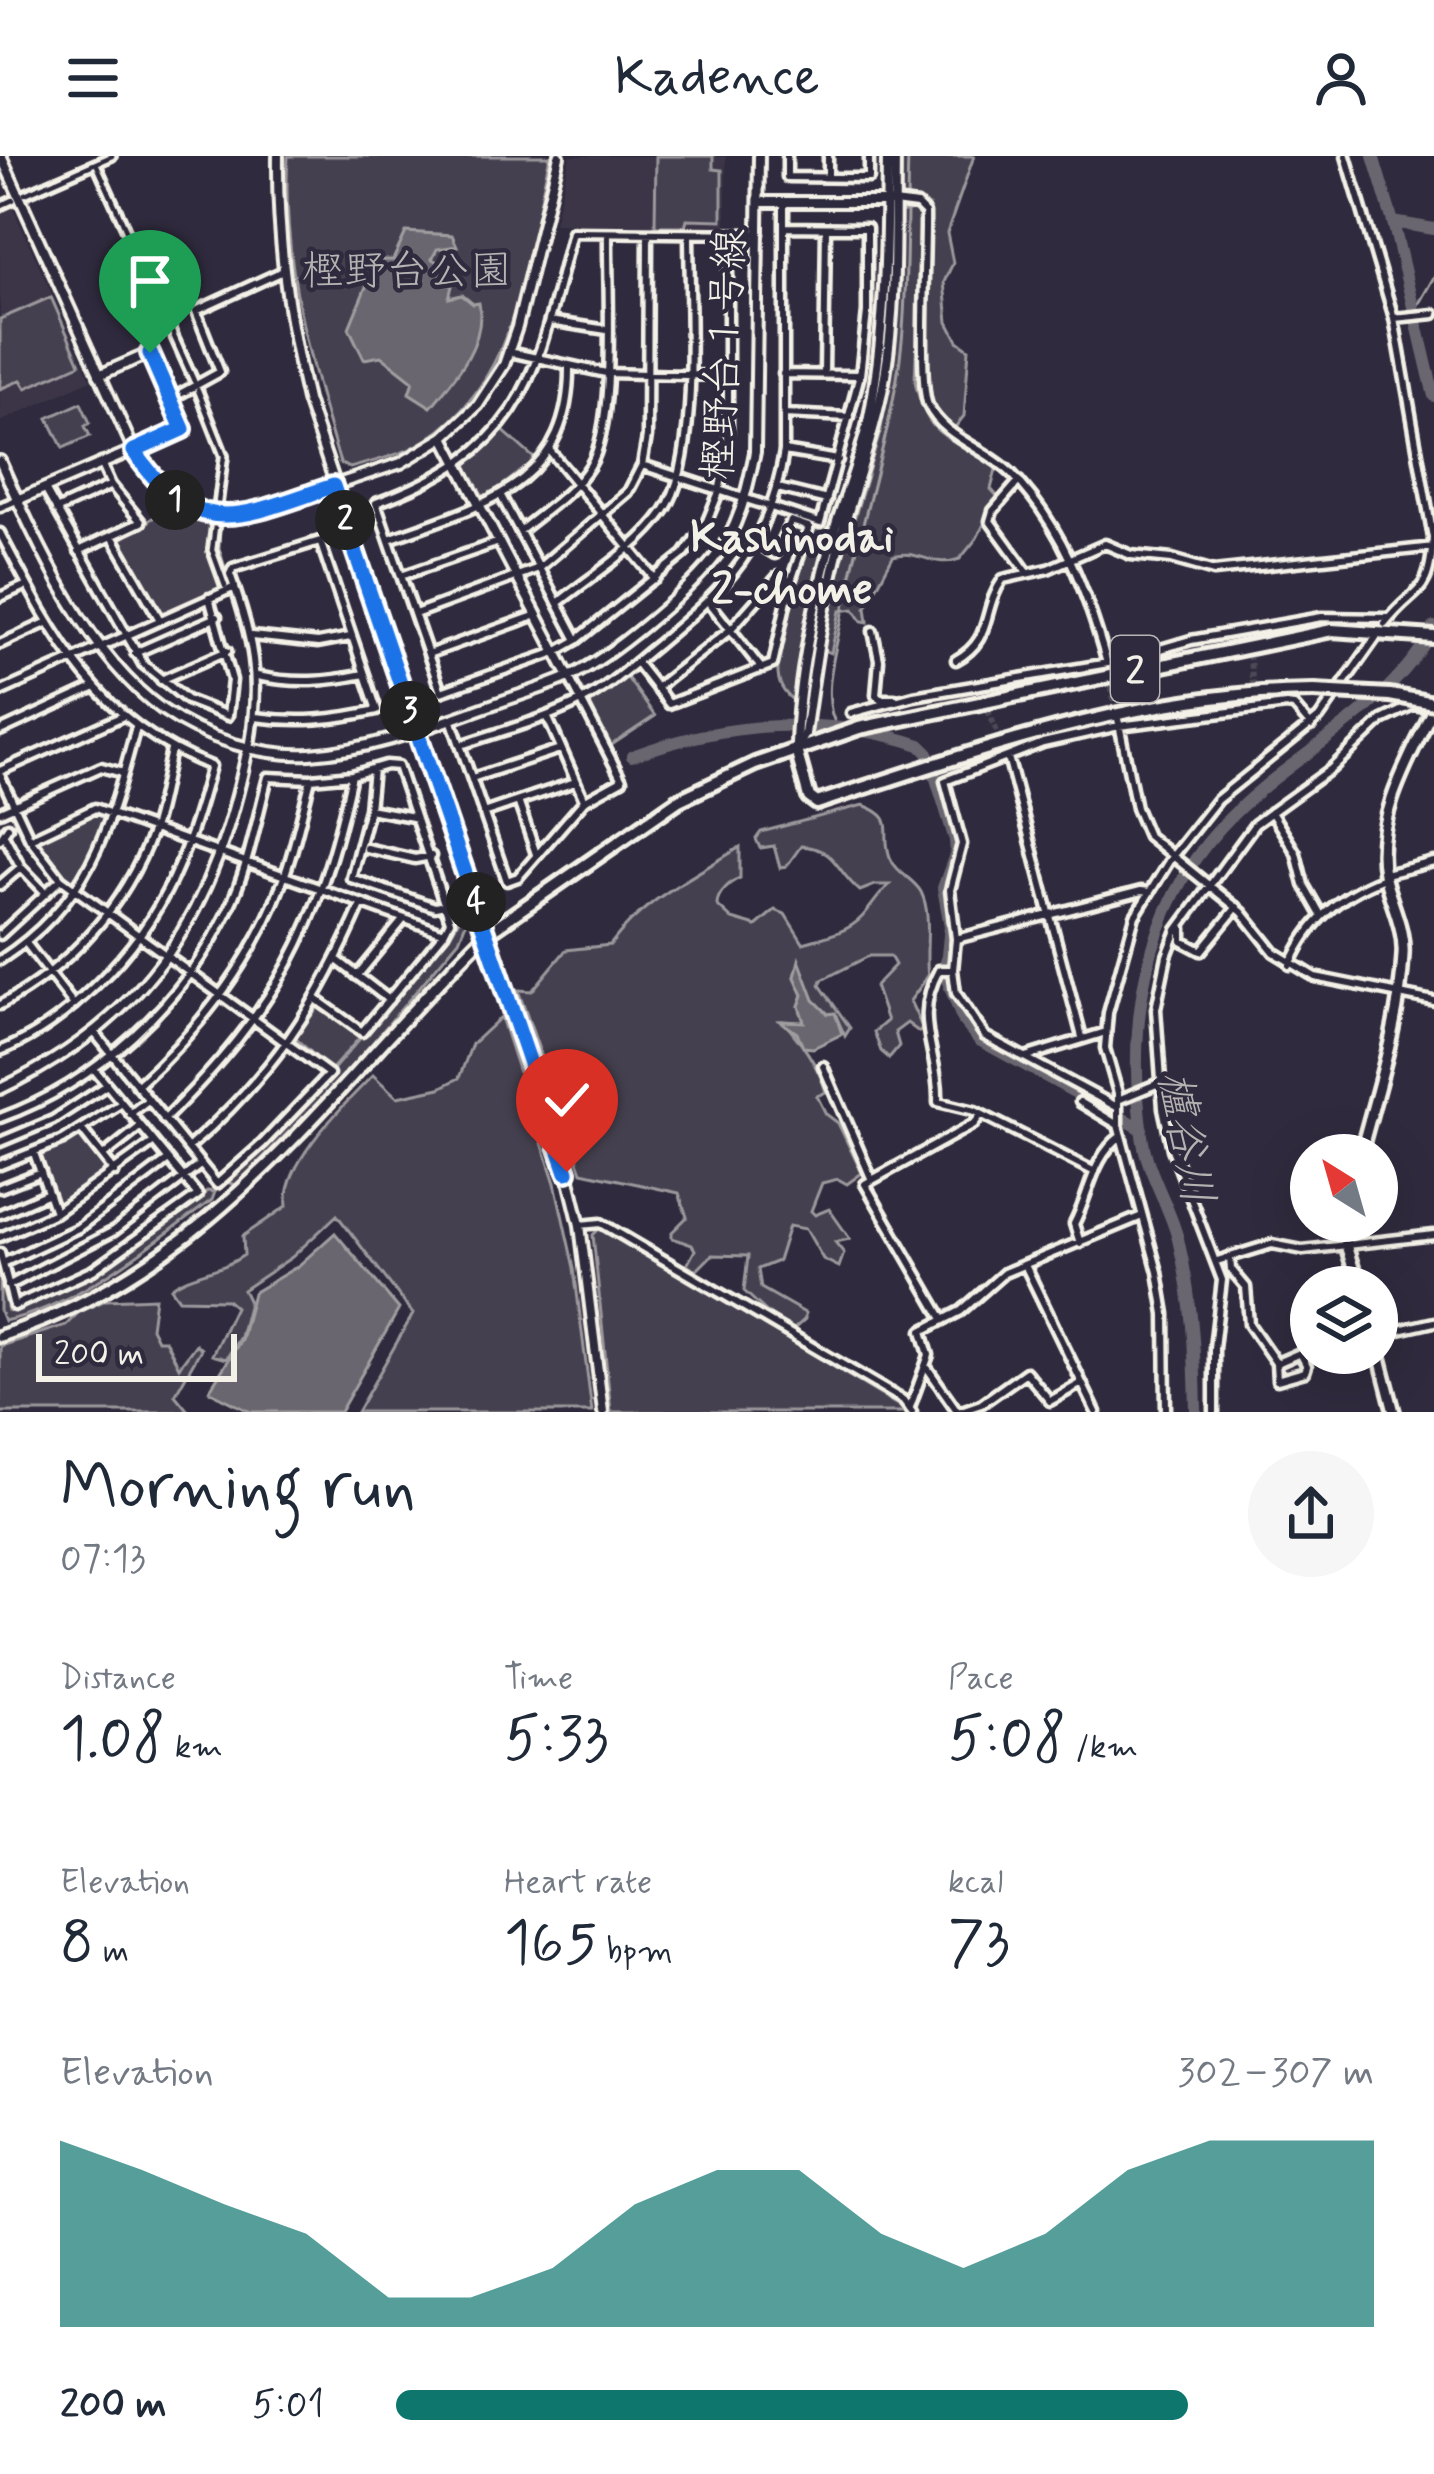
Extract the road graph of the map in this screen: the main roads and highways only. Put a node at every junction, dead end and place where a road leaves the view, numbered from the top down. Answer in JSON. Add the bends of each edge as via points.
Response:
{"nodes":[{"id":1,"x":1434,"y":637,"type":"edge"},
{"id":2,"x":1434,"y":706,"type":"edge"},
{"id":3,"x":796,"y":750,"type":"junction"},
{"id":4,"x":487,"y":933,"type":"joint"},
{"id":5,"x":1365,"y":1134,"type":"edge"},
{"id":6,"x":0,"y":1336,"type":"edge"},
{"id":7,"x":1384,"y":1374,"type":"edge"},
{"id":8,"x":1394,"y":1412,"type":"edge"}],
"edges":[{"from":1,"to":3,"type":"highway","number":"2","via":[[1332,630],[875,724]]},
{"from":2,"to":3,"type":"highway","number":"2","bridge":true,"via":[[1314,691],[1108,714],[817,802]]},
{"from":2,"to":5,"type":"main road","via":[[1385,826],[1384,876],[1404,950]]},
{"from":3,"to":4,"type":"highway","number":"2","via":[[680,800]]},
{"from":4,"to":6,"type":"main road","via":[[239,1193],[98,1297]]},
{"from":7,"to":8,"type":"main road"}]}
